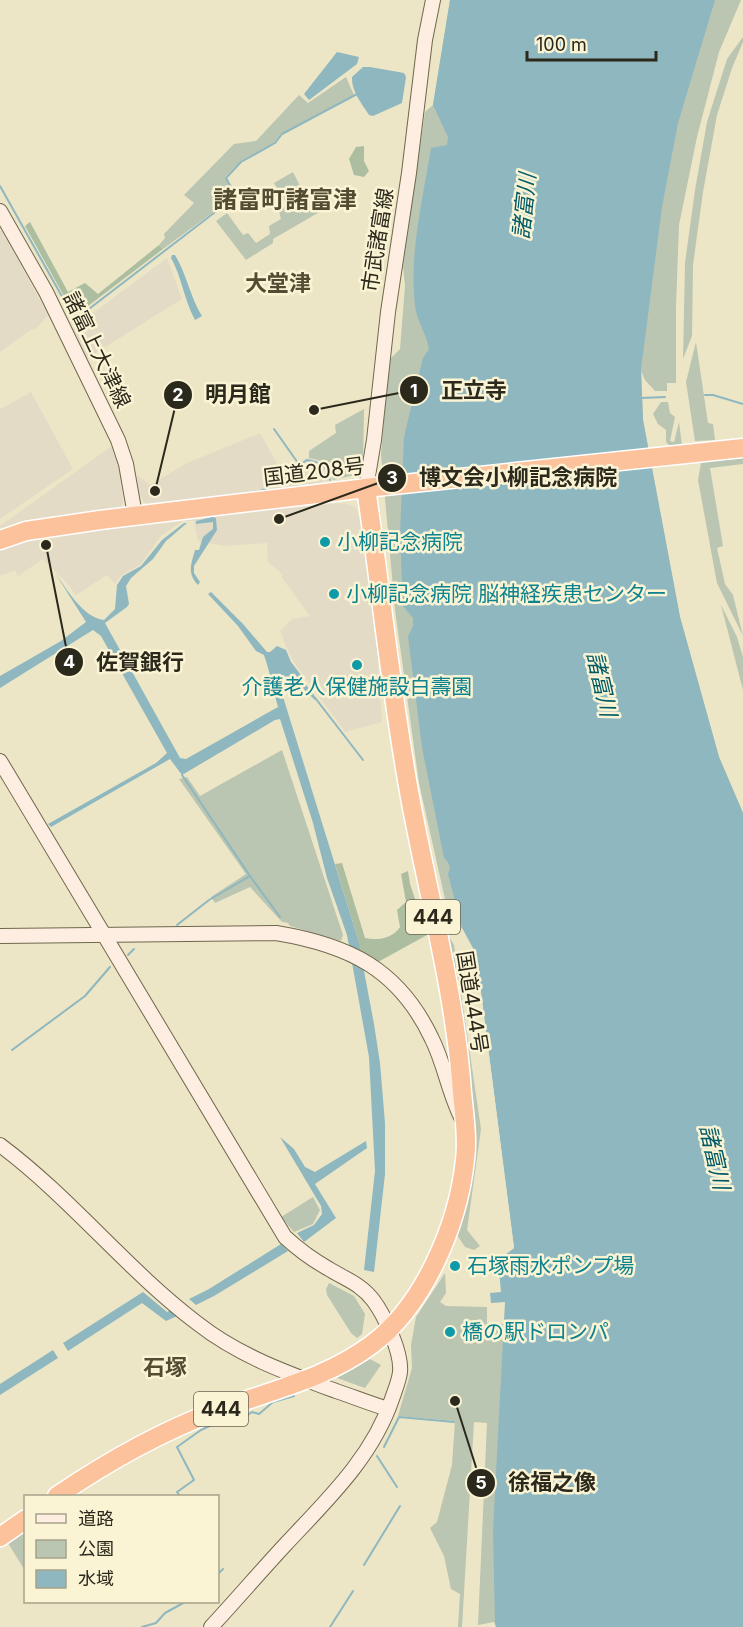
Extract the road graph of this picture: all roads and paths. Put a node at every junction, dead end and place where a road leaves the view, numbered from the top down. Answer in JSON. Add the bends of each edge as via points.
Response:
{"nodes":[{"id":1,"x":433,"y":0,"type":"edge"},
{"id":2,"x":0,"y":211,"type":"edge"},
{"id":3,"x":743,"y":448,"type":"edge"},
{"id":4,"x":371,"y":487,"type":"junction"},
{"id":5,"x":135,"y":515,"type":"junction"},
{"id":6,"x":0,"y":540,"type":"edge"},
{"id":7,"x":0,"y":761,"type":"edge"},
{"id":8,"x":104,"y":934,"type":"junction"},
{"id":9,"x":0,"y":936,"type":"edge"},
{"id":10,"x":464,"y":1123,"type":"junction"},
{"id":11,"x":0,"y":1145,"type":"edge"},
{"id":12,"x":389,"y":1330,"type":"junction"},
{"id":13,"x":304,"y":1380,"type":"junction"},
{"id":14,"x":388,"y":1409,"type":"junction"},
{"id":15,"x":60,"y":1495,"type":"edge"},
{"id":16,"x":24,"y":1520,"type":"edge"},
{"id":17,"x":0,"y":1537,"type":"edge"},
{"id":18,"x":211,"y":1627,"type":"edge"}],
"edges":[{"from":1,"to":4,"type":"street","name":"市武諸富線","via":[[388,312]]},
{"from":2,"to":5,"type":"street","name":"諸富上大津線","via":[[46,292],[118,440]]},
{"from":3,"to":4,"type":"highway","name":"国道208号"},
{"from":4,"to":5,"type":"highway","name":"国道208号"},
{"from":4,"to":10,"type":"highway","name":"国道444号","number":"444","via":[[398,727],[445,970]]},
{"from":5,"to":6,"type":"highway","name":"国道208号","via":[[26,531]]},
{"from":7,"to":8,"type":"street"},
{"from":8,"to":9,"type":"street"},
{"from":8,"to":10,"type":"street","via":[[276,933],[345,951],[393,981],[412,1004],[433,1040],[454,1105]]},
{"from":8,"to":12,"type":"street","via":[[285,1236],[298,1249],[363,1289],[380,1310]]},
{"from":10,"to":12,"type":"highway","name":"国道444号","number":"444","via":[[465,1159],[445,1239],[416,1295]]},
{"from":11,"to":13,"type":"street","via":[[46,1182],[197,1323],[264,1364]]},
{"from":12,"to":13,"type":"highway","number":"444","via":[[370,1346]]},
{"from":12,"to":14,"type":"street","via":[[400,1371]]},
{"from":13,"to":14,"type":"street"},
{"from":13,"to":15,"type":"highway","number":"444","via":[[174,1428]]},
{"from":14,"to":18,"type":"street","via":[[355,1468]]},
{"from":16,"to":17,"type":"highway"}]}
